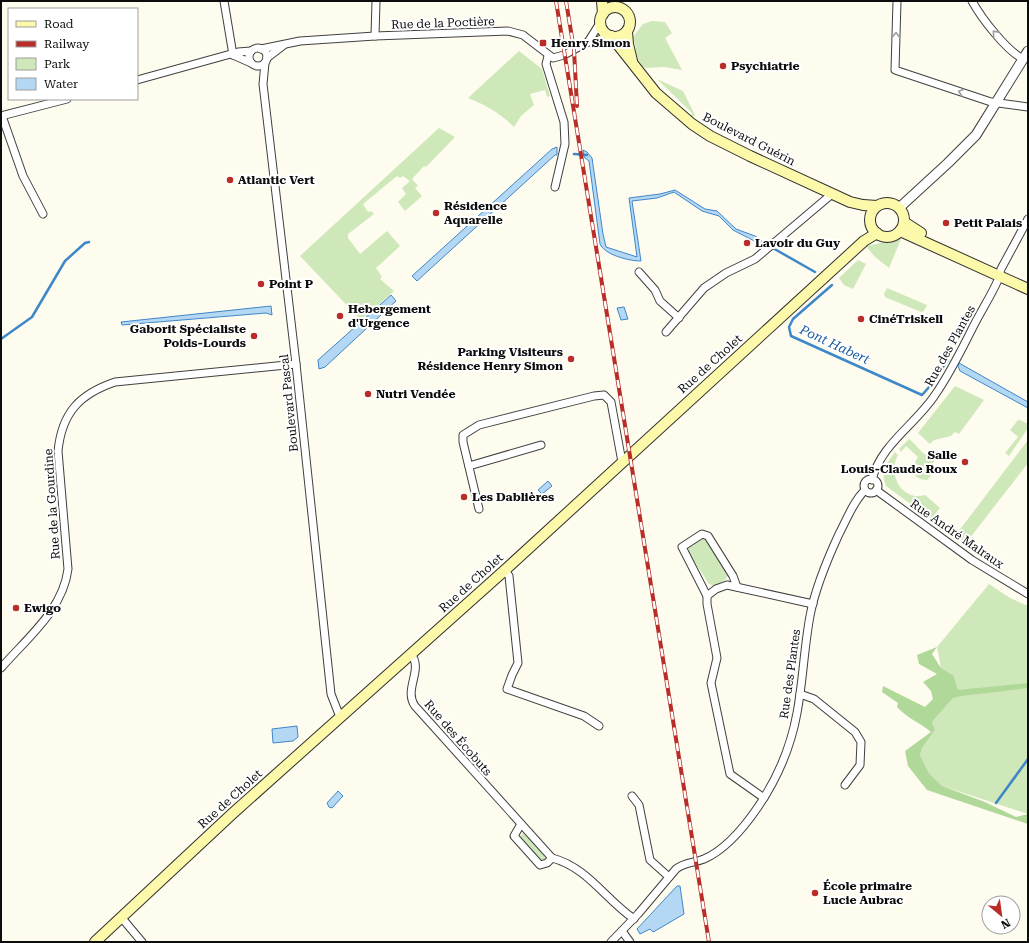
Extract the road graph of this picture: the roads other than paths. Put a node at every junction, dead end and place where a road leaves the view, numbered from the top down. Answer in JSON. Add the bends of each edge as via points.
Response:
{"nodes":[{"id":1,"x":224,"y":1,"type":"edge"},
{"id":2,"x":376,"y":1,"type":"edge"},
{"id":3,"x":602,"y":1,"type":"edge"},
{"id":4,"x":897,"y":1,"type":"edge"},
{"id":5,"x":972,"y":1,"type":"edge"},
{"id":6,"x":616,"y":4,"type":"edge"},
{"id":7,"x":602,"y":19,"type":"junction"},
{"id":8,"x":627,"y":32,"type":"junction"},
{"id":9,"x":375,"y":36,"type":"junction"},
{"id":10,"x":610,"y":36,"type":"junction"},
{"id":11,"x":588,"y":42,"type":"junction"},
{"id":12,"x":287,"y":43,"type":"junction"},
{"id":13,"x":261,"y":49,"type":"junction"},
{"id":14,"x":251,"y":51,"type":"junction"},
{"id":15,"x":1028,"y":51,"type":"edge"},
{"id":16,"x":233,"y":55,"type":"junction"},
{"id":17,"x":548,"y":56,"type":"junction"},
{"id":18,"x":1023,"y":59,"type":"junction"},
{"id":19,"x":266,"y":61,"type":"junction"},
{"id":20,"x":252,"y":64,"type":"junction"},
{"id":21,"x":633,"y":64,"type":"junction"},
{"id":22,"x":138,"y":80,"type":"edge"},
{"id":23,"x":263,"y":84,"type":"junction"},
{"id":24,"x":63,"y":100,"type":"edge"},
{"id":25,"x":998,"y":102,"type":"junction"},
{"id":26,"x":1028,"y":107,"type":"edge"},
{"id":27,"x":2,"y":116,"type":"edge"},
{"id":28,"x":555,"y":187,"type":"dead end"},
{"id":29,"x":832,"y":194,"type":"junction"},
{"id":30,"x":850,"y":202,"type":"junction"},
{"id":31,"x":877,"y":206,"type":"junction"},
{"id":32,"x":899,"y":208,"type":"junction"},
{"id":33,"x":43,"y":214,"type":"dead end"},
{"id":34,"x":1028,"y":219,"type":"edge"},
{"id":35,"x":873,"y":226,"type":"junction"},
{"id":36,"x":902,"y":226,"type":"junction"},
{"id":37,"x":639,"y":272,"type":"dead end"},
{"id":38,"x":1000,"y":273,"type":"junction"},
{"id":39,"x":1028,"y":282,"type":"edge"},
{"id":40,"x":1028,"y":289,"type":"edge"},
{"id":41,"x":678,"y":318,"type":"junction"},
{"id":42,"x":666,"y":332,"type":"dead end"},
{"id":43,"x":296,"y":364,"type":"junction"},
{"id":44,"x":541,"y":445,"type":"dead end"},
{"id":45,"x":622,"y":462,"type":"junction"},
{"id":46,"x":469,"y":466,"type":"junction"},
{"id":47,"x":872,"y":480,"type":"junction"},
{"id":48,"x":865,"y":490,"type":"junction"},
{"id":49,"x":876,"y":490,"type":"junction"},
{"id":50,"x":479,"y":509,"type":"dead end"},
{"id":51,"x":505,"y":570,"type":"junction"},
{"id":52,"x":737,"y":587,"type":"junction"},
{"id":53,"x":1028,"y":594,"type":"edge"},
{"id":54,"x":707,"y":596,"type":"junction"},
{"id":55,"x":813,"y":604,"type":"junction"},
{"id":56,"x":411,"y":654,"type":"junction"},
{"id":57,"x":1,"y":668,"type":"edge"},
{"id":58,"x":800,"y":694,"type":"junction"},
{"id":59,"x":340,"y":717,"type":"junction"},
{"id":60,"x":599,"y":726,"type":"dead end"},
{"id":61,"x":845,"y":785,"type":"dead end"},
{"id":62,"x":632,"y":796,"type":"dead end"},
{"id":63,"x":764,"y":798,"type":"junction"},
{"id":64,"x":522,"y":824,"type":"junction"},
{"id":65,"x":552,"y":858,"type":"junction"},
{"id":66,"x":669,"y":877,"type":"junction"},
{"id":67,"x":121,"y":917,"type":"junction"},
{"id":68,"x":634,"y":919,"type":"junction"},
{"id":69,"x":622,"y":931,"type":"junction"},
{"id":70,"x":95,"y":942,"type":"edge"},
{"id":71,"x":142,"y":942,"type":"edge"},
{"id":72,"x":611,"y":942,"type":"edge"},
{"id":73,"x":630,"y":942,"type":"edge"}],
"edges":[{"from":1,"to":16,"type":"street"},
{"from":2,"to":9,"type":"street"},
{"from":3,"to":7,"type":"main road"},
{"from":25,"to":4,"type":"street","one_way":true,"via":[[991,102],[895,70]]},
{"from":18,"to":5,"type":"street","one_way":true,"via":[[980,15]]},
{"from":6,"to":7,"type":"main road"},
{"from":6,"to":8,"type":"main road","via":[[629,16],[630,25]]},
{"from":7,"to":10,"type":"main road","via":[[603,31]]},
{"from":7,"to":11,"type":"street"},
{"from":8,"to":10,"type":"main road","via":[[620,36]]},
{"from":8,"to":21,"type":"main road","name":"Boulevard Guérin"},
{"from":9,"to":12,"type":"street","name":"Rue de la Poctière"},
{"from":9,"to":17,"type":"street","name":"Rue de la Poctière","via":[[508,31],[523,35]]},
{"from":10,"to":11,"type":"street"},
{"from":10,"to":21,"type":"main road","name":"Boulevard Guérin"},
{"from":11,"to":17,"type":"street","via":[[558,58]]},
{"from":12,"to":13,"type":"street","name":"Rue de la Poctière"},
{"from":12,"to":19,"type":"street"},
{"from":13,"to":14,"type":"street","name":"Rue de la Poctière"},
{"from":13,"to":19,"type":"street","via":[[267,54]]},
{"from":14,"to":16,"type":"street","name":"Rue de la Poctière"},
{"from":14,"to":20,"type":"street","via":[[249,56]]},
{"from":15,"to":18,"type":"street"},
{"from":16,"to":20,"type":"street"},
{"from":16,"to":22,"type":"street","name":"Rue de la Poctière"},
{"from":17,"to":28,"type":"street","via":[[546,64],[564,122],[565,148]]},
{"from":18,"to":25,"type":"street"},
{"from":19,"to":20,"type":"street","via":[[258,67]]},
{"from":19,"to":23,"type":"street","name":"Boulevard Pascal"},
{"from":20,"to":23,"type":"street","name":"Boulevard Pascal"},
{"from":21,"to":29,"type":"main road","name":"Boulevard Guérin","via":[[656,93],[710,136]]},
{"from":23,"to":43,"type":"street","name":"Boulevard Pascal"},
{"from":24,"to":27,"type":"street"},
{"from":25,"to":26,"type":"street"},
{"from":25,"to":32,"type":"street","via":[[976,135]]},
{"from":27,"to":33,"type":"street","via":[[23,176]]},
{"from":29,"to":30,"type":"main road","name":"Boulevard Guérin"},
{"from":29,"to":41,"type":"street","via":[[755,259],[726,273],[704,288]]},
{"from":30,"to":31,"type":"main road","name":"Boulevard Guérin"},
{"from":30,"to":35,"type":"main road","name":"Boulevard Guérin"},
{"from":31,"to":32,"type":"main road","via":[[886,203]]},
{"from":31,"to":35,"type":"main road","via":[[871,214]]},
{"from":32,"to":36,"type":"main road","via":[[902,212]]},
{"from":34,"to":38,"type":"street","name":"Rue des Plantes"},
{"from":35,"to":36,"type":"main road","via":[[886,236],[896,234]]},
{"from":35,"to":45,"type":"main road","name":"Rue de Cholet","via":[[864,241]]},
{"from":36,"to":38,"type":"main road"},
{"from":37,"to":41,"type":"street","via":[[655,290],[660,301]]},
{"from":38,"to":39,"type":"main road"},
{"from":38,"to":40,"type":"main road"},
{"from":38,"to":47,"type":"street","name":"Rue des Plantes","via":[[941,387],[925,409],[886,451],[876,465]]},
{"from":41,"to":42,"type":"street"},
{"from":43,"to":57,"type":"street","name":"Rue de la Gourdine","via":[[115,382],[96,388],[79,402],[66,419],[59,438],[58,451],[68,569],[66,584],[54,608]]},
{"from":43,"to":59,"type":"street","name":"Boulevard Pascal","via":[[331,694]]},
{"from":44,"to":46,"type":"street"},
{"from":45,"to":46,"type":"street","via":[[611,402],[604,395],[479,425],[463,435],[462,442]]},
{"from":45,"to":51,"type":"main road","name":"Rue de Cholet"},
{"from":46,"to":50,"type":"street"},
{"from":47,"to":48,"type":"street","name":"Rue des Plantes","via":[[865,483]]},
{"from":47,"to":49,"type":"street","via":[[877,484]]},
{"from":48,"to":49,"type":"street"},
{"from":48,"to":55,"type":"street","name":"Rue des Plantes","via":[[855,502],[832,549]]},
{"from":49,"to":53,"type":"street","name":"Rue André Malraux","via":[[972,560]]},
{"from":51,"to":56,"type":"main road","name":"Rue de Cholet"},
{"from":51,"to":60,"type":"street","via":[[508,576],[518,663],[507,689],[584,716]]},
{"from":52,"to":54,"type":"street","via":[[727,585]]},
{"from":52,"to":54,"type":"street","via":[[708,536],[702,534],[682,547]]},
{"from":52,"to":55,"type":"street"},
{"from":54,"to":63,"type":"street","via":[[717,658],[711,683],[730,774]]},
{"from":55,"to":58,"type":"street","name":"Rue des Plantes"},
{"from":56,"to":59,"type":"main road","name":"Rue de Cholet"},
{"from":56,"to":64,"type":"street","name":"Rue des Écobuts","via":[[416,665],[410,692],[412,702]]},
{"from":58,"to":61,"type":"street","via":[[814,698],[855,732],[861,742],[860,765]]},
{"from":58,"to":63,"type":"street","name":"Rue des Plantes","via":[[795,723],[781,766]]},
{"from":59,"to":67,"type":"main road","name":"Rue de Cholet"},
{"from":62,"to":66,"type":"street","via":[[639,806],[650,860]]},
{"from":63,"to":66,"type":"street","name":"Rue des Plantes","via":[[744,824],[717,851],[702,860],[682,864]]},
{"from":64,"to":65,"type":"street","name":"Rue des Écobuts"},
{"from":64,"to":65,"type":"street","via":[[514,836],[540,865]]},
{"from":65,"to":68,"type":"street","name":"Rue des Écobuts","via":[[563,861],[591,880]]},
{"from":66,"to":68,"type":"street","name":"Rue des Plantes"},
{"from":67,"to":70,"type":"main road","name":"Rue de Cholet"},
{"from":67,"to":71,"type":"street"},
{"from":68,"to":69,"type":"street","name":"Rue des Plantes"},
{"from":69,"to":72,"type":"street","name":"Rue des Plantes"},
{"from":69,"to":73,"type":"street"}]}
